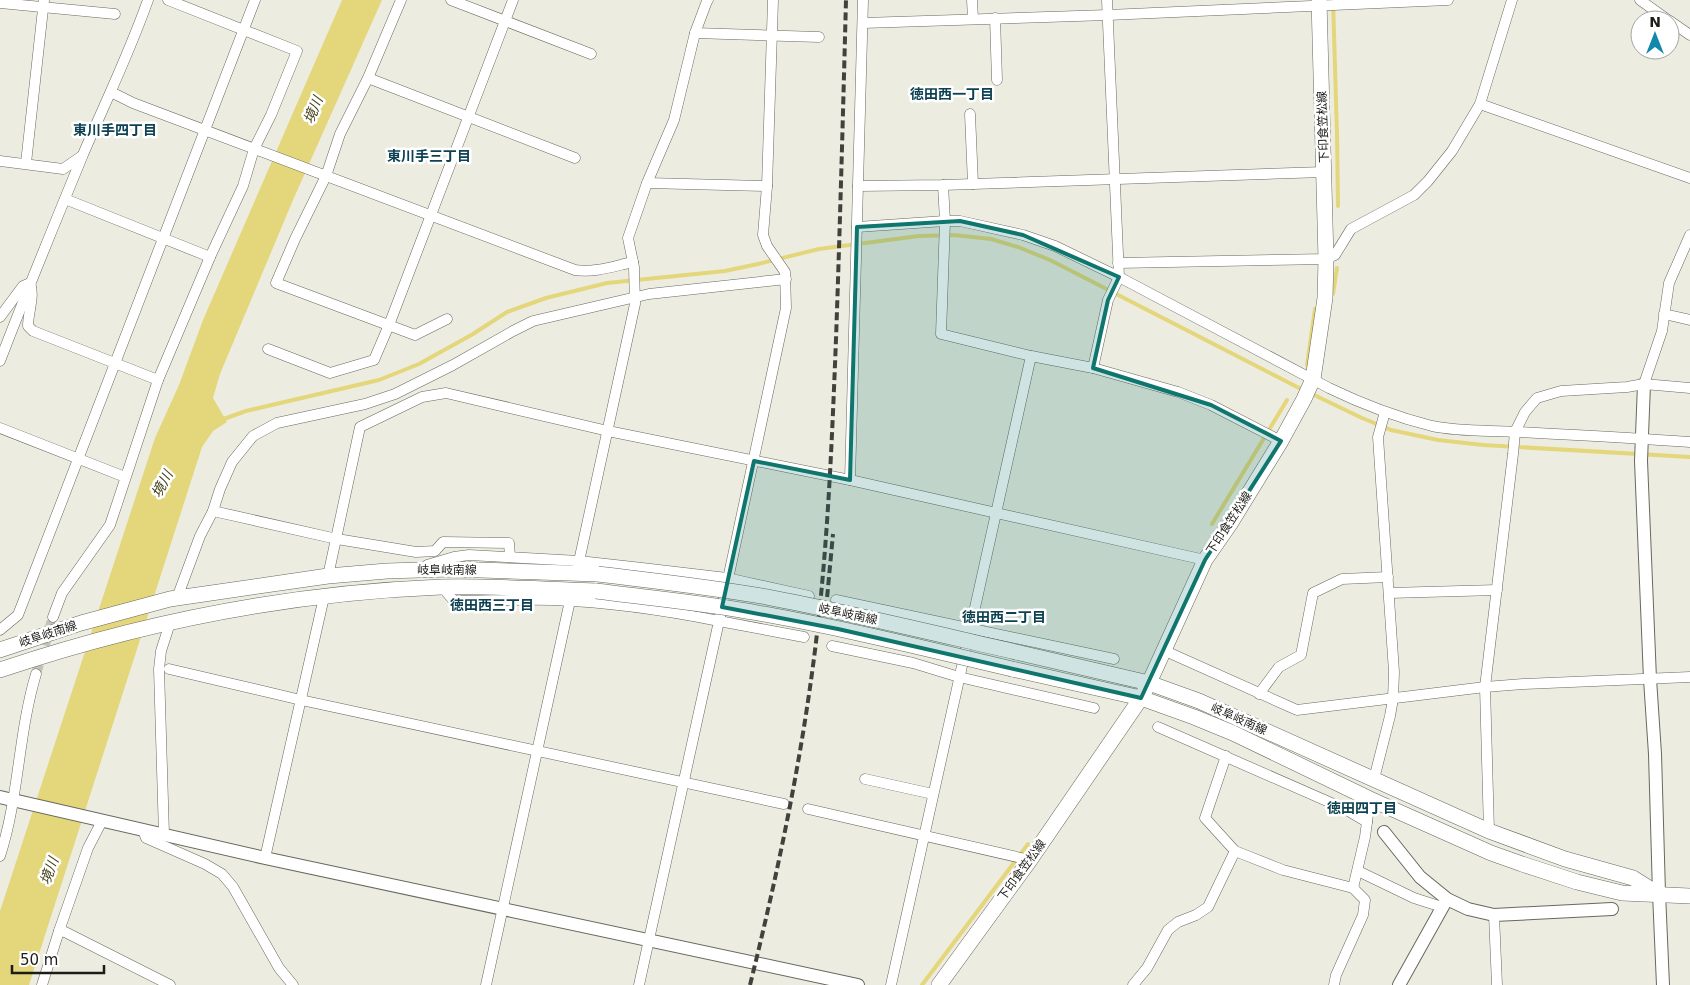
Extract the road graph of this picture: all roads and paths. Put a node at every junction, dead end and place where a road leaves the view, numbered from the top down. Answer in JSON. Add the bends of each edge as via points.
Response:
{"nodes":[{"id":1,"x":148,"y":0,"type":"edge"},
{"id":2,"x":168,"y":0,"type":"edge"},
{"id":3,"x":254,"y":0,"type":"edge"},
{"id":4,"x":400,"y":0,"type":"edge"},
{"id":5,"x":451,"y":0,"type":"edge"},
{"id":6,"x":513,"y":0,"type":"edge"},
{"id":7,"x":708,"y":0,"type":"edge"},
{"id":8,"x":773,"y":0,"type":"edge"},
{"id":9,"x":863,"y":0,"type":"edge"},
{"id":10,"x":972,"y":0,"type":"edge"},
{"id":11,"x":1108,"y":0,"type":"edge"},
{"id":12,"x":1448,"y":0,"type":"edge"},
{"id":13,"x":1512,"y":0,"type":"edge"},
{"id":14,"x":1640,"y":0,"type":"edge"},
{"id":15,"x":0,"y":3,"type":"edge"},
{"id":16,"x":44,"y":4,"type":"edge"},
{"id":17,"x":1326,"y":4,"type":"edge"},
{"id":18,"x":1654,"y":10,"type":"edge"},
{"id":19,"x":115,"y":14,"type":"dead end"},
{"id":20,"x":1108,"y":15,"type":"junction"},
{"id":21,"x":995,"y":18,"type":"junction"},
{"id":22,"x":973,"y":19,"type":"junction"},
{"id":23,"x":506,"y":20,"type":"junction"},
{"id":24,"x":863,"y":23,"type":"junction"},
{"id":25,"x":243,"y":30,"type":"junction"},
{"id":26,"x":694,"y":32,"type":"junction"},
{"id":27,"x":772,"y":36,"type":"junction"},
{"id":28,"x":819,"y":37,"type":"dead end"},
{"id":29,"x":591,"y":54,"type":"dead end"},
{"id":30,"x":368,"y":78,"type":"junction"},
{"id":31,"x":997,"y":80,"type":"dead end"},
{"id":32,"x":111,"y":92,"type":"junction"},
{"id":33,"x":1480,"y":104,"type":"junction"},
{"id":34,"x":970,"y":114,"type":"dead end"},
{"id":35,"x":468,"y":117,"type":"junction"},
{"id":36,"x":206,"y":129,"type":"junction"},
{"id":37,"x":258,"y":150,"type":"junction"},
{"id":38,"x":83,"y":155,"type":"junction"},
{"id":39,"x":575,"y":158,"type":"dead end"},
{"id":40,"x":0,"y":161,"type":"edge"},
{"id":41,"x":26,"y":163,"type":"junction"},
{"id":42,"x":1324,"y":172,"type":"junction"},
{"id":43,"x":322,"y":174,"type":"junction"},
{"id":44,"x":1690,"y":178,"type":"edge"},
{"id":45,"x":1114,"y":179,"type":"junction"},
{"id":46,"x":647,"y":183,"type":"junction"},
{"id":47,"x":973,"y":184,"type":"junction"},
{"id":48,"x":943,"y":185,"type":"junction"},
{"id":49,"x":767,"y":186,"type":"junction"},
{"id":50,"x":858,"y":186,"type":"junction"},
{"id":51,"x":65,"y":199,"type":"junction"},
{"id":52,"x":432,"y":215,"type":"junction"},
{"id":53,"x":945,"y":224,"type":"junction"},
{"id":54,"x":857,"y":230,"type":"junction"},
{"id":55,"x":1690,"y":235,"type":"edge"},
{"id":56,"x":164,"y":238,"type":"junction"},
{"id":57,"x":210,"y":257,"type":"junction"},
{"id":58,"x":1326,"y":259,"type":"junction"},
{"id":59,"x":1118,"y":263,"type":"junction"},
{"id":60,"x":634,"y":264,"type":"junction"},
{"id":61,"x":786,"y":276,"type":"junction"},
{"id":62,"x":1118,"y":280,"type":"junction"},
{"id":63,"x":30,"y":283,"type":"junction"},
{"id":64,"x":635,"y":294,"type":"junction"},
{"id":65,"x":1664,"y":314,"type":"junction"},
{"id":66,"x":0,"y":317,"type":"edge"},
{"id":67,"x":448,"y":319,"type":"dead end"},
{"id":68,"x":1690,"y":320,"type":"edge"},
{"id":69,"x":389,"y":325,"type":"junction"},
{"id":70,"x":268,"y":349,"type":"dead end"},
{"id":71,"x":1031,"y":356,"type":"junction"},
{"id":72,"x":0,"y":361,"type":"edge"},
{"id":73,"x":114,"y":363,"type":"junction"},
{"id":74,"x":1093,"y":368,"type":"junction"},
{"id":75,"x":158,"y":380,"type":"junction"},
{"id":76,"x":1312,"y":382,"type":"junction"},
{"id":77,"x":1644,"y":384,"type":"junction"},
{"id":78,"x":1690,"y":388,"type":"edge"},
{"id":79,"x":1384,"y":415,"type":"junction"},
{"id":80,"x":0,"y":428,"type":"edge"},
{"id":81,"x":608,"y":431,"type":"junction"},
{"id":82,"x":1514,"y":435,"type":"junction"},
{"id":83,"x":1281,"y":441,"type":"junction"},
{"id":84,"x":1641,"y":441,"type":"junction"},
{"id":85,"x":1690,"y":442,"type":"edge"},
{"id":86,"x":78,"y":458,"type":"junction"},
{"id":87,"x":754,"y":461,"type":"junction"},
{"id":88,"x":125,"y":477,"type":"junction"},
{"id":89,"x":850,"y":480,"type":"junction"},
{"id":90,"x":213,"y":511,"type":"junction"},
{"id":91,"x":996,"y":512,"type":"junction"},
{"id":92,"x":337,"y":539,"type":"junction"},
{"id":93,"x":510,"y":557,"type":"junction"},
{"id":94,"x":1205,"y":560,"type":"junction"},
{"id":95,"x":578,"y":563,"type":"junction"},
{"id":96,"x":411,"y":570,"type":"junction"},
{"id":97,"x":328,"y":576,"type":"junction"},
{"id":98,"x":1388,"y":577,"type":"junction"},
{"id":99,"x":727,"y":578,"type":"junction"},
{"id":100,"x":442,"y":587,"type":"junction"},
{"id":101,"x":1497,"y":590,"type":"junction"},
{"id":102,"x":1389,"y":593,"type":"junction"},
{"id":103,"x":809,"y":596,"type":"dead end"},
{"id":104,"x":324,"y":597,"type":"junction"},
{"id":105,"x":174,"y":598,"type":"junction"},
{"id":106,"x":571,"y":599,"type":"junction"},
{"id":107,"x":836,"y":600,"type":"dead end"},
{"id":108,"x":53,"y":617,"type":"tunnel mouth"},
{"id":109,"x":719,"y":620,"type":"junction"},
{"id":110,"x":165,"y":624,"type":"junction"},
{"id":111,"x":970,"y":628,"type":"junction"},
{"id":112,"x":0,"y":630,"type":"edge"},
{"id":113,"x":804,"y":637,"type":"dead end"},
{"id":114,"x":832,"y":646,"type":"dead end"},
{"id":115,"x":0,"y":650,"type":"edge"},
{"id":116,"x":1163,"y":650,"type":"junction"},
{"id":117,"x":1114,"y":659,"type":"dead end"},
{"id":118,"x":169,"y":669,"type":"dead end"},
{"id":119,"x":0,"y":670,"type":"edge"},
{"id":120,"x":36,"y":674,"type":"tunnel mouth"},
{"id":121,"x":959,"y":676,"type":"junction"},
{"id":122,"x":1690,"y":677,"type":"edge"},
{"id":123,"x":1650,"y":679,"type":"junction"},
{"id":124,"x":1149,"y":683,"type":"junction"},
{"id":125,"x":1485,"y":687,"type":"junction"},
{"id":126,"x":1259,"y":694,"type":"junction"},
{"id":127,"x":1141,"y":698,"type":"junction"},
{"id":128,"x":1393,"y":699,"type":"junction"},
{"id":129,"x":300,"y":700,"type":"junction"},
{"id":130,"x":1094,"y":708,"type":"dead end"},
{"id":131,"x":1158,"y":727,"type":"dead end"},
{"id":132,"x":538,"y":751,"type":"junction"},
{"id":133,"x":1226,"y":756,"type":"junction"},
{"id":134,"x":865,"y":779,"type":"dead end"},
{"id":135,"x":1374,"y":779,"type":"junction"},
{"id":136,"x":684,"y":782,"type":"junction"},
{"id":137,"x":933,"y":794,"type":"junction"},
{"id":138,"x":1370,"y":799,"type":"junction"},
{"id":139,"x":12,"y":800,"type":"edge"},
{"id":140,"x":784,"y":804,"type":"dead end"},
{"id":141,"x":808,"y":810,"type":"dead end"},
{"id":142,"x":98,"y":820,"type":"junction"},
{"id":143,"x":1367,"y":822,"type":"junction"},
{"id":144,"x":143,"y":830,"type":"junction"},
{"id":145,"x":1384,"y":832,"type":"dead end"},
{"id":146,"x":1489,"y":832,"type":"junction"},
{"id":147,"x":164,"y":835,"type":"junction"},
{"id":148,"x":924,"y":836,"type":"junction"},
{"id":149,"x":1234,"y":851,"type":"junction"},
{"id":150,"x":0,"y":856,"type":"edge"},
{"id":151,"x":265,"y":858,"type":"junction"},
{"id":152,"x":1028,"y":859,"type":"junction"},
{"id":153,"x":1358,"y":871,"type":"junction"},
{"id":154,"x":1353,"y":888,"type":"junction"},
{"id":155,"x":1659,"y":893,"type":"junction"},
{"id":156,"x":1690,"y":896,"type":"edge"},
{"id":157,"x":1444,"y":903,"type":"junction"},
{"id":158,"x":503,"y":909,"type":"junction"},
{"id":159,"x":1612,"y":909,"type":"dead end"},
{"id":160,"x":1494,"y":915,"type":"junction"},
{"id":161,"x":60,"y":931,"type":"junction"},
{"id":162,"x":649,"y":941,"type":"junction"},
{"id":163,"x":42,"y":985,"type":"edge"},
{"id":164,"x":170,"y":985,"type":"edge"},
{"id":165,"x":293,"y":985,"type":"edge"},
{"id":166,"x":486,"y":985,"type":"edge"},
{"id":167,"x":639,"y":985,"type":"edge"},
{"id":168,"x":858,"y":985,"type":"edge"},
{"id":169,"x":891,"y":985,"type":"edge"},
{"id":170,"x":939,"y":985,"type":"edge"},
{"id":171,"x":1133,"y":985,"type":"edge"},
{"id":172,"x":1334,"y":985,"type":"edge"},
{"id":173,"x":1399,"y":985,"type":"edge"},
{"id":174,"x":1497,"y":985,"type":"edge"},
{"id":175,"x":1663,"y":985,"type":"edge"}],
"edges":[{"from":1,"to":32,"type":"street"},
{"from":2,"to":25,"type":"street"},
{"from":3,"to":25,"type":"street"},
{"from":4,"to":30,"type":"street"},
{"from":5,"to":23,"type":"street"},
{"from":6,"to":23,"type":"street"},
{"from":7,"to":26,"type":"street"},
{"from":8,"to":27,"type":"street"},
{"from":9,"to":24,"type":"street"},
{"from":10,"to":22,"type":"street"},
{"from":11,"to":20,"type":"street"},
{"from":12,"to":17,"type":"street"},
{"from":13,"to":33,"type":"street"},
{"from":14,"to":18,"type":"street"},
{"from":15,"to":16,"type":"street"},
{"from":16,"to":19,"type":"street"},
{"from":16,"to":41,"type":"street"},
{"from":17,"to":20,"type":"street"},
{"from":17,"to":42,"type":"main road","name":"下印食笠松線"},
{"from":20,"to":21,"type":"street"},
{"from":20,"to":45,"type":"street"},
{"from":21,"to":22,"type":"street"},
{"from":21,"to":31,"type":"street"},
{"from":22,"to":24,"type":"street"},
{"from":23,"to":29,"type":"street"},
{"from":23,"to":35,"type":"street"},
{"from":24,"to":50,"type":"street"},
{"from":25,"to":36,"type":"street"},
{"from":25,"to":37,"type":"street","via":[[298,52]]},
{"from":26,"to":27,"type":"street"},
{"from":26,"to":46,"type":"street","via":[[674,120]]},
{"from":27,"to":28,"type":"street"},
{"from":27,"to":49,"type":"street"},
{"from":30,"to":35,"type":"street"},
{"from":30,"to":43,"type":"street"},
{"from":32,"to":36,"type":"street"},
{"from":32,"to":38,"type":"street"},
{"from":33,"to":44,"type":"street"},
{"from":33,"to":58,"type":"street","via":[[1452,151],[1428,181],[1414,194],[1351,229],[1335,255]]},
{"from":34,"to":47,"type":"street"},
{"from":35,"to":39,"type":"street"},
{"from":35,"to":52,"type":"street"},
{"from":36,"to":37,"type":"street"},
{"from":36,"to":56,"type":"street"},
{"from":37,"to":43,"type":"street"},
{"from":37,"to":57,"type":"street"},
{"from":38,"to":41,"type":"street","via":[[63,169]]},
{"from":38,"to":51,"type":"street"},
{"from":40,"to":41,"type":"street"},
{"from":42,"to":45,"type":"street"},
{"from":42,"to":58,"type":"main road","name":"下印食笠松線"},
{"from":43,"to":52,"type":"street"},
{"from":43,"to":69,"type":"street","via":[[276,283]]},
{"from":45,"to":47,"type":"street"},
{"from":45,"to":59,"type":"street"},
{"from":46,"to":49,"type":"street"},
{"from":46,"to":60,"type":"street","via":[[628,238]]},
{"from":47,"to":48,"type":"street"},
{"from":48,"to":50,"type":"street"},
{"from":48,"to":53,"type":"street"},
{"from":49,"to":61,"type":"street","via":[[763,235]]},
{"from":50,"to":54,"type":"street"},
{"from":51,"to":56,"type":"street"},
{"from":51,"to":63,"type":"street"},
{"from":52,"to":60,"type":"street","via":[[575,270],[587,272]]},
{"from":52,"to":69,"type":"street"},
{"from":53,"to":54,"type":"street"},
{"from":53,"to":62,"type":"street","via":[[960,222],[1023,235],[1054,246]]},
{"from":53,"to":71,"type":"street","via":[[941,334]]},
{"from":54,"to":89,"type":"street"},
{"from":55,"to":65,"type":"street","via":[[1669,283]]},
{"from":56,"to":57,"type":"street"},
{"from":56,"to":73,"type":"street"},
{"from":57,"to":75,"type":"street"},
{"from":58,"to":59,"type":"street"},
{"from":58,"to":76,"type":"main road","name":"下印食笠松線","via":[[1325,298]]},
{"from":59,"to":62,"type":"street"},
{"from":60,"to":64,"type":"street"},
{"from":61,"to":64,"type":"street"},
{"from":61,"to":87,"type":"street","via":[[786,308]]},
{"from":62,"to":74,"type":"street","via":[[1108,300]]},
{"from":62,"to":76,"type":"street"},
{"from":63,"to":66,"type":"street","via":[[23,286]]},
{"from":63,"to":72,"type":"street"},
{"from":63,"to":73,"type":"street","via":[[33,290],[28,326],[33,331]]},
{"from":64,"to":81,"type":"street"},
{"from":64,"to":90,"type":"street","via":[[533,322],[395,394],[365,404],[277,423],[254,436],[232,462]]},
{"from":65,"to":68,"type":"street"},
{"from":65,"to":77,"type":"street","via":[[1662,331]]},
{"from":67,"to":69,"type":"street","via":[[415,335]]},
{"from":69,"to":70,"type":"street","via":[[374,360],[330,373]]},
{"from":71,"to":74,"type":"street"},
{"from":71,"to":91,"type":"street"},
{"from":73,"to":75,"type":"street"},
{"from":73,"to":86,"type":"street"},
{"from":74,"to":83,"type":"street","via":[[1212,405]]},
{"from":75,"to":88,"type":"street"},
{"from":76,"to":79,"type":"street"},
{"from":76,"to":83,"type":"main road","name":"下印食笠松線"},
{"from":77,"to":78,"type":"street"},
{"from":77,"to":82,"type":"street","via":[[1560,391],[1537,398],[1525,412]]},
{"from":77,"to":84,"type":"street"},
{"from":79,"to":82,"type":"street","via":[[1433,426]]},
{"from":79,"to":98,"type":"street","via":[[1378,437]]},
{"from":80,"to":86,"type":"street"},
{"from":81,"to":87,"type":"street"},
{"from":81,"to":92,"type":"street","via":[[446,393],[422,397],[360,427]]},
{"from":81,"to":95,"type":"street"},
{"from":82,"to":84,"type":"street"},
{"from":82,"to":101,"type":"street"},
{"from":83,"to":94,"type":"main road","name":"下印食笠松線"},
{"from":84,"to":85,"type":"street"},
{"from":84,"to":123,"type":"street"},
{"from":86,"to":88,"type":"street"},
{"from":86,"to":112,"type":"street","via":[[18,615]]},
{"from":87,"to":89,"type":"street"},
{"from":87,"to":99,"type":"street"},
{"from":88,"to":108,"type":"street","via":[[110,525],[62,593]]},
{"from":89,"to":91,"type":"street"},
{"from":90,"to":92,"type":"street"},
{"from":90,"to":105,"type":"street"},
{"from":91,"to":94,"type":"street"},
{"from":91,"to":111,"type":"street"},
{"from":92,"to":93,"type":"street","via":[[416,552],[435,551],[443,542],[509,543]]},
{"from":92,"to":97,"type":"street"},
{"from":93,"to":95,"type":"street"},
{"from":93,"to":96,"type":"street","via":[[469,555]]},
{"from":94,"to":116,"type":"main road","name":"下印食笠松線"},
{"from":95,"to":99,"type":"street"},
{"from":96,"to":97,"type":"main road","name":"岐阜岐南線"},
{"from":96,"to":124,"type":"main road","name":"岐阜岐南線","bridge":true,"via":[[598,574],[767,597]]},
{"from":97,"to":105,"type":"main road","name":"岐阜岐南線"},
{"from":98,"to":102,"type":"street"},
{"from":98,"to":126,"type":"street","via":[[1342,578],[1313,592],[1301,655],[1279,668]]},
{"from":99,"to":103,"type":"street"},
{"from":99,"to":109,"type":"street"},
{"from":100,"to":104,"type":"main road","name":"岐阜岐南線"},
{"from":100,"to":106,"type":"street","via":[[454,601]]},
{"from":100,"to":127,"type":"main road","name":"岐阜岐南線","bridge":true,"via":[[596,591],[759,613]]},
{"from":101,"to":102,"type":"street"},
{"from":101,"to":125,"type":"street"},
{"from":102,"to":128,"type":"street"},
{"from":104,"to":110,"type":"main road","name":"岐阜岐南線","via":[[252,606]]},
{"from":104,"to":129,"type":"street"},
{"from":105,"to":115,"type":"main road","name":"岐阜岐南線","via":[[80,623]]},
{"from":106,"to":109,"type":"street"},
{"from":106,"to":132,"type":"street"},
{"from":107,"to":111,"type":"street"},
{"from":109,"to":113,"type":"street"},
{"from":109,"to":136,"type":"street"},
{"from":110,"to":119,"type":"main road","name":"岐阜岐南線","via":[[85,643]]},
{"from":110,"to":147,"type":"street","via":[[159,669]]},
{"from":111,"to":117,"type":"street"},
{"from":111,"to":121,"type":"street"},
{"from":114,"to":121,"type":"street","via":[[913,662]]},
{"from":116,"to":124,"type":"main road","name":"下印食笠松線"},
{"from":116,"to":126,"type":"street"},
{"from":118,"to":129,"type":"street"},
{"from":120,"to":139,"type":"street","via":[[28,700]]},
{"from":121,"to":130,"type":"street"},
{"from":121,"to":137,"type":"street"},
{"from":122,"to":123,"type":"street"},
{"from":123,"to":125,"type":"street"},
{"from":123,"to":155,"type":"street"},
{"from":124,"to":127,"type":"main road","name":"下印食笠松線"},
{"from":124,"to":135,"type":"main road","name":"岐阜岐南線","via":[[1241,719]]},
{"from":125,"to":128,"type":"street"},
{"from":125,"to":146,"type":"street"},
{"from":126,"to":128,"type":"street","via":[[1297,710]]},
{"from":127,"to":138,"type":"main road","name":"岐阜岐南線","via":[[1233,733]]},
{"from":127,"to":152,"type":"main road","name":"下印食笠松線"},
{"from":128,"to":135,"type":"street"},
{"from":129,"to":132,"type":"street"},
{"from":129,"to":151,"type":"street"},
{"from":131,"to":133,"type":"street"},
{"from":132,"to":136,"type":"street"},
{"from":132,"to":158,"type":"street"},
{"from":133,"to":143,"type":"street"},
{"from":133,"to":149,"type":"street","via":[[1204,818]]},
{"from":134,"to":137,"type":"street"},
{"from":135,"to":146,"type":"main road","name":"岐阜岐南線"},
{"from":136,"to":140,"type":"street"},
{"from":136,"to":162,"type":"street"},
{"from":137,"to":148,"type":"street"},
{"from":138,"to":143,"type":"street"},
{"from":138,"to":155,"type":"main road","name":"岐阜岐南線","via":[[1491,853],[1577,882],[1622,893]]},
{"from":139,"to":142,"type":"street"},
{"from":139,"to":150,"type":"street"},
{"from":141,"to":148,"type":"street"},
{"from":142,"to":144,"type":"street"},
{"from":142,"to":161,"type":"street"},
{"from":143,"to":153,"type":"street"},
{"from":144,"to":147,"type":"street"},
{"from":144,"to":165,"type":"street","via":[[146,838],[222,874],[233,887],[279,968]]},
{"from":145,"to":157,"type":"street"},
{"from":146,"to":155,"type":"main road","name":"岐阜岐南線","via":[[1565,859],[1633,878]]},
{"from":147,"to":151,"type":"street"},
{"from":148,"to":152,"type":"street"},
{"from":148,"to":169,"type":"street"},
{"from":149,"to":154,"type":"street","via":[[1283,870]]},
{"from":149,"to":171,"type":"street","via":[[1208,907],[1168,930],[1147,968]]},
{"from":151,"to":158,"type":"street"},
{"from":152,"to":170,"type":"main road","name":"下印食笠松線"},
{"from":153,"to":154,"type":"street"},
{"from":153,"to":157,"type":"street","via":[[1414,898]]},
{"from":154,"to":172,"type":"street","via":[[1365,900],[1364,915]]},
{"from":155,"to":156,"type":"main road","name":"岐阜岐南線"},
{"from":155,"to":175,"type":"street"},
{"from":157,"to":160,"type":"street"},
{"from":157,"to":173,"type":"street"},
{"from":158,"to":162,"type":"street"},
{"from":158,"to":166,"type":"street"},
{"from":159,"to":160,"type":"street"},
{"from":160,"to":174,"type":"street"},
{"from":161,"to":163,"type":"street"},
{"from":161,"to":164,"type":"street"},
{"from":162,"to":167,"type":"street"},
{"from":162,"to":168,"type":"street"}]}
